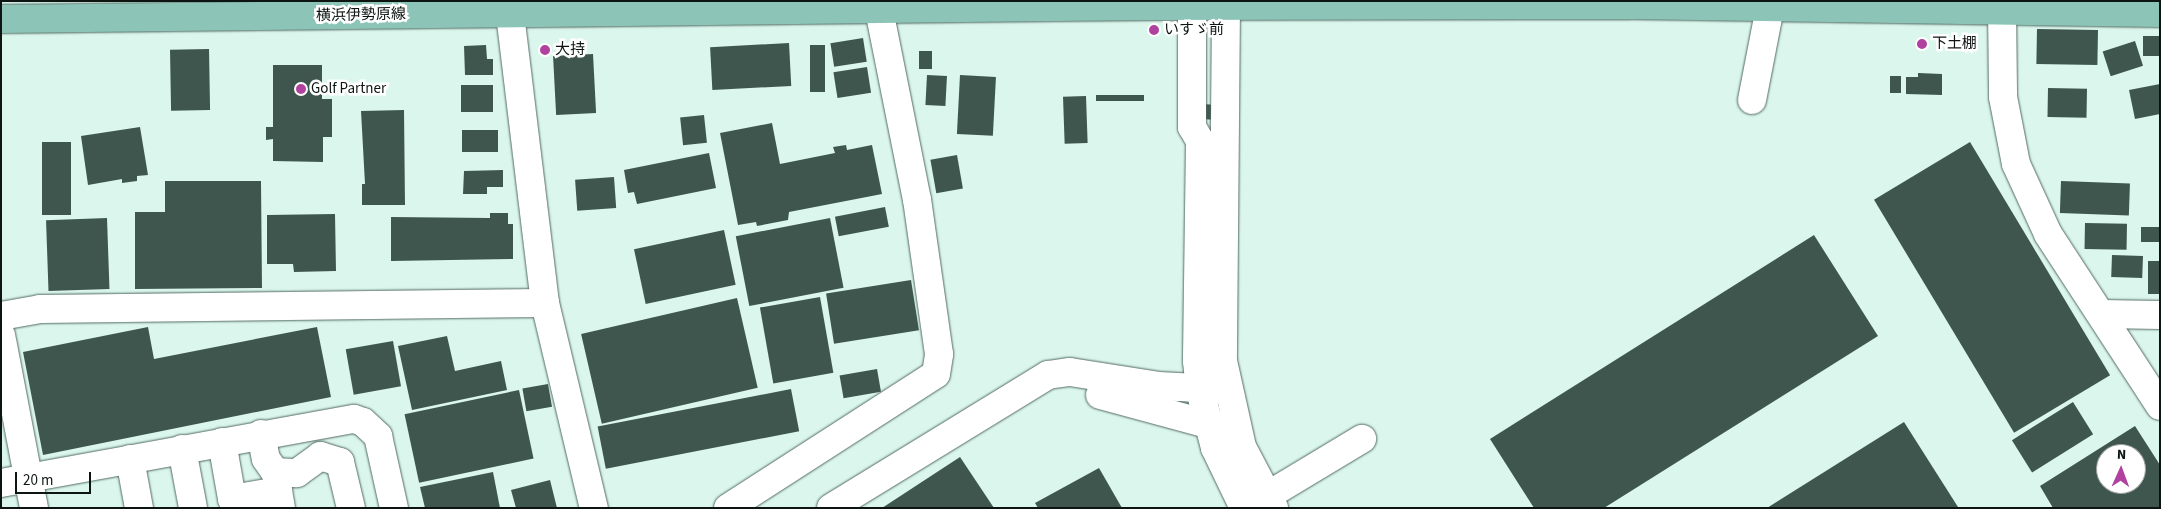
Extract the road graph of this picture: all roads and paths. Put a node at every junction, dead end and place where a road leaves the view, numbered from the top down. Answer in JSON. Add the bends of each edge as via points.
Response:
{"nodes":[{"id":1,"x":1192,"y":6,"type":"junction"},
{"id":2,"x":1226,"y":6,"type":"junction"},
{"id":3,"x":1770,"y":7,"type":"junction"},
{"id":4,"x":410,"y":8,"type":"edge"},
{"id":5,"x":879,"y":9,"type":"junction"},
{"id":6,"x":2002,"y":10,"type":"junction"},
{"id":7,"x":2160,"y":13,"type":"edge"},
{"id":8,"x":510,"y":14,"type":"junction"},
{"id":9,"x":1,"y":20,"type":"edge"},
{"id":10,"x":1752,"y":100,"type":"dead end"},
{"id":11,"x":545,"y":304,"type":"junction"},
{"id":12,"x":2101,"y":314,"type":"junction"},
{"id":13,"x":2160,"y":315,"type":"edge"},
{"id":14,"x":1,"y":316,"type":"edge"},
{"id":15,"x":1,"y":335,"type":"edge"},
{"id":16,"x":1228,"y":389,"type":"junction"},
{"id":17,"x":1200,"y":390,"type":"junction"},
{"id":18,"x":2160,"y":406,"type":"edge"},
{"id":19,"x":1207,"y":423,"type":"junction"},
{"id":20,"x":1238,"y":433,"type":"junction"},
{"id":21,"x":261,"y":434,"type":"junction"},
{"id":22,"x":1362,"y":440,"type":"dead end"},
{"id":23,"x":222,"y":442,"type":"junction"},
{"id":24,"x":182,"y":449,"type":"junction"},
{"id":25,"x":130,"y":459,"type":"junction"},
{"id":26,"x":28,"y":479,"type":"junction"},
{"id":27,"x":1,"y":484,"type":"edge"},
{"id":28,"x":1262,"y":504,"type":"edge"},
{"id":29,"x":34,"y":508,"type":"edge"},
{"id":30,"x":139,"y":508,"type":"edge"},
{"id":31,"x":193,"y":508,"type":"edge"},
{"id":32,"x":281,"y":508,"type":"edge"},
{"id":33,"x":351,"y":508,"type":"edge"},
{"id":34,"x":394,"y":508,"type":"edge"},
{"id":35,"x":594,"y":508,"type":"edge"},
{"id":36,"x":728,"y":508,"type":"edge"},
{"id":37,"x":831,"y":508,"type":"edge"},
{"id":38,"x":863,"y":508,"type":"edge"}],
"edges":[{"from":1,"to":2,"type":"main road","name":"横浜伊勢原線"},
{"from":1,"to":5,"type":"main road","name":"横浜伊勢原線"},
{"from":1,"to":17,"type":"street","via":[[1192,127],[1200,141],[1196,361]]},
{"from":2,"to":3,"type":"main road","name":"横浜伊勢原線"},
{"from":2,"to":16,"type":"street","via":[[1222,327]]},
{"from":3,"to":6,"type":"main road","name":"横浜伊勢原線"},
{"from":3,"to":10,"type":"street"},
{"from":4,"to":8,"type":"main road","name":"横浜伊勢原線"},
{"from":4,"to":9,"type":"main road","name":"横浜伊勢原線"},
{"from":5,"to":8,"type":"main road","name":"横浜伊勢原線"},
{"from":5,"to":36,"type":"street","via":[[922,230],[939,354],[936,374]]},
{"from":6,"to":7,"type":"main road","name":"横浜伊勢原線"},
{"from":6,"to":12,"type":"street","via":[[2003,97],[2016,164],[2048,234]]},
{"from":8,"to":11,"type":"street"},
{"from":11,"to":14,"type":"street","via":[[40,309]]},
{"from":11,"to":35,"type":"street"},
{"from":12,"to":13,"type":"street"},
{"from":12,"to":18,"type":"street"},
{"from":15,"to":26,"type":"street"},
{"from":16,"to":17,"type":"street"},
{"from":16,"to":20,"type":"street"},
{"from":17,"to":19,"type":"street"},
{"from":17,"to":37,"type":"street","via":[[1070,372],[1048,374]]},
{"from":19,"to":20,"type":"street"},
{"from":19,"to":28,"type":"street","via":[[1224,470]]},
{"from":19,"to":38,"type":"street","via":[[1126,400],[1080,391],[1052,392]]},
{"from":20,"to":28,"type":"street"},
{"from":21,"to":23,"type":"street"},
{"from":21,"to":33,"type":"street","via":[[266,459],[275,472],[297,473],[320,456],[340,462]]},
{"from":21,"to":34,"type":"street","via":[[343,419],[363,422],[375,431],[381,444]]},
{"from":22,"to":28,"type":"street"},
{"from":23,"to":24,"type":"street"},
{"from":23,"to":32,"type":"street","via":[[232,499],[278,491]]},
{"from":24,"to":25,"type":"street"},
{"from":24,"to":31,"type":"street"},
{"from":25,"to":26,"type":"street"},
{"from":25,"to":30,"type":"street"},
{"from":26,"to":27,"type":"street"},
{"from":26,"to":29,"type":"street"}]}
